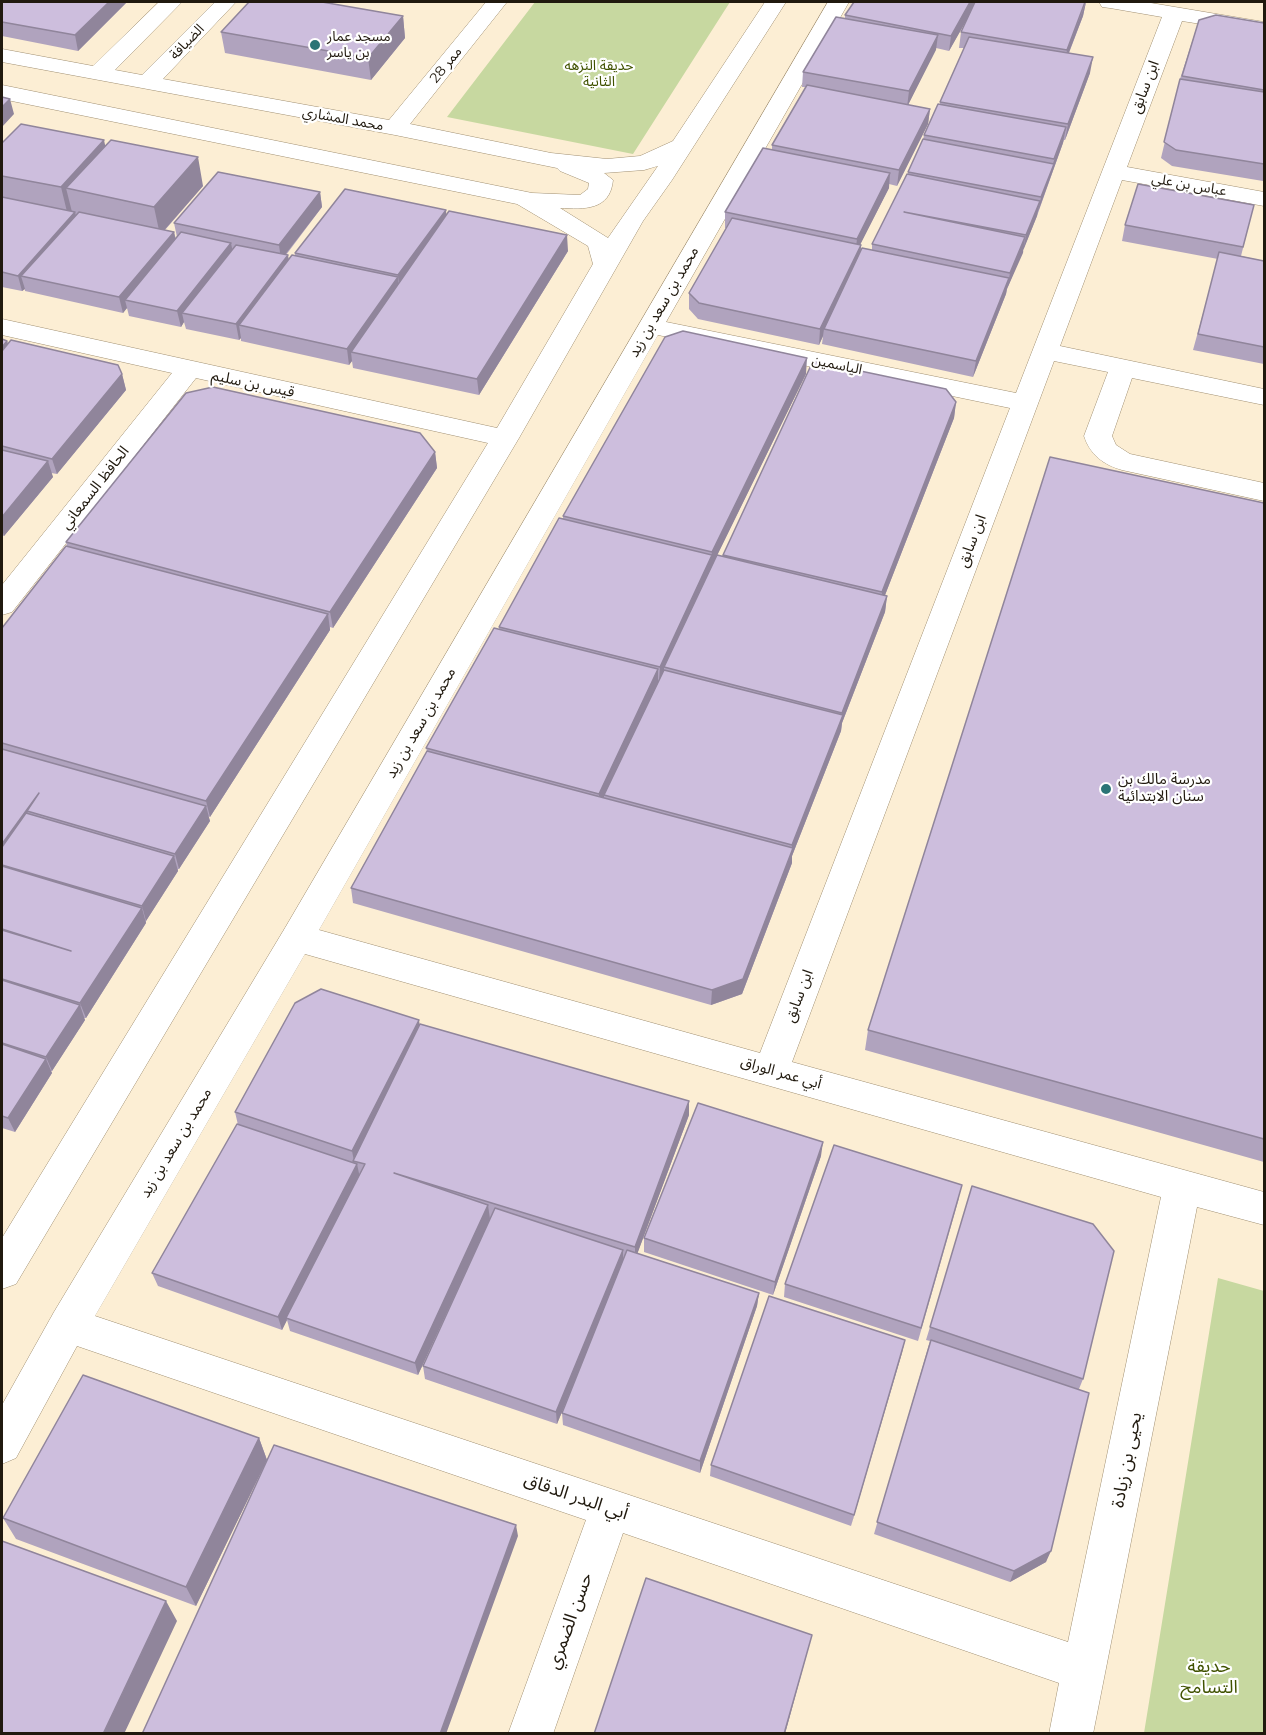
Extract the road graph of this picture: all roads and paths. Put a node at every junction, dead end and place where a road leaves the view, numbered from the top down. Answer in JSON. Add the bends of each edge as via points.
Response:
{"nodes":[{"id":1,"x":171,"y":2,"type":"edge"},
{"id":2,"x":226,"y":2,"type":"edge"},
{"id":3,"x":497,"y":2,"type":"edge"},
{"id":4,"x":775,"y":2,"type":"edge"},
{"id":5,"x":838,"y":2,"type":"edge"},
{"id":6,"x":1110,"y":2,"type":"edge"},
{"id":7,"x":1174,"y":13,"type":"junction"},
{"id":8,"x":1264,"y":28,"type":"edge"},
{"id":9,"x":138,"y":34,"type":"junction"},
{"id":10,"x":186,"y":42,"type":"junction"},
{"id":11,"x":2,"y":56,"type":"edge"},
{"id":12,"x":98,"y":74,"type":"junction"},
{"id":13,"x":147,"y":83,"type":"junction"},
{"id":14,"x":2,"y":92,"type":"edge"},
{"id":15,"x":395,"y":128,"type":"junction"},
{"id":16,"x":682,"y":146,"type":"junction"},
{"id":17,"x":551,"y":160,"type":"junction"},
{"id":18,"x":1113,"y":171,"type":"junction"},
{"id":19,"x":524,"y":198,"type":"junction"},
{"id":20,"x":1264,"y":199,"type":"edge"},
{"id":21,"x":606,"y":265,"type":"junction"},
{"id":22,"x":650,"y":326,"type":"junction"},
{"id":23,"x":2,"y":327,"type":"edge"},
{"id":24,"x":1044,"y":351,"type":"junction"},
{"id":25,"x":1123,"y":367,"type":"junction"},
{"id":26,"x":188,"y":370,"type":"junction"},
{"id":27,"x":1264,"y":397,"type":"edge"},
{"id":28,"x":1024,"y":404,"type":"junction"},
{"id":29,"x":505,"y":438,"type":"junction"},
{"id":30,"x":1264,"y":492,"type":"edge"},
{"id":31,"x":2,"y":605,"type":"edge"},
{"id":32,"x":297,"y":938,"type":"junction"},
{"id":33,"x":771,"y":1071,"type":"junction"},
{"id":34,"x":1182,"y":1186,"type":"junction"},
{"id":35,"x":1264,"y":1209,"type":"edge"},
{"id":36,"x":2,"y":1272,"type":"edge"},
{"id":37,"x":68,"y":1326,"type":"junction"},
{"id":38,"x":2,"y":1443,"type":"edge"},
{"id":39,"x":611,"y":1509,"type":"junction"},
{"id":40,"x":1084,"y":1669,"type":"junction"},
{"id":41,"x":530,"y":1734,"type":"edge"},
{"id":42,"x":1071,"y":1734,"type":"edge"}],
"edges":[{"from":1,"to":9,"type":"street"},
{"from":2,"to":10,"type":"street","name":"الضيافة"},
{"from":3,"to":15,"type":"street","name":"ممر 28"},
{"from":4,"to":16,"type":"street"},
{"from":5,"to":22,"type":"street","name":"محمد بن سعد بن زيد"},
{"from":6,"to":7,"type":"street"},
{"from":7,"to":8,"type":"street"},
{"from":7,"to":18,"type":"street","name":"ابن سابق"},
{"from":9,"to":10,"type":"street","via":[[134,47],[138,53],[149,56],[163,54]]},
{"from":9,"to":12,"type":"street"},
{"from":10,"to":13,"type":"street","name":"الضيافة"},
{"from":11,"to":12,"type":"street","name":"محمد المشاري"},
{"from":12,"to":13,"type":"street","name":"محمد المشاري"},
{"from":13,"to":15,"type":"street","name":"محمد المشاري"},
{"from":14,"to":19,"type":"street","via":[[54,111]]},
{"from":15,"to":17,"type":"street","name":"محمد المشاري"},
{"from":16,"to":17,"type":"street","name":"محمد المشاري","via":[[644,163],[606,166]]},
{"from":16,"to":21,"type":"street","via":[[631,220]]},
{"from":17,"to":19,"type":"street","via":[[601,180],[600,192],[585,202]]},
{"from":18,"to":20,"type":"street","name":"عباس بن علي"},
{"from":18,"to":24,"type":"street","name":"ابن سابق"},
{"from":19,"to":21,"type":"street","via":[[599,242]]},
{"from":21,"to":29,"type":"street"},
{"from":22,"to":28,"type":"street","name":"الياسمين"},
{"from":22,"to":32,"type":"street","name":"محمد بن سعد بن زيد"},
{"from":23,"to":26,"type":"street","name":"قيس بن سليم"},
{"from":24,"to":25,"type":"street"},
{"from":24,"to":28,"type":"street","name":"ابن سابق"},
{"from":25,"to":27,"type":"street"},
{"from":25,"to":30,"type":"street","via":[[1098,436],[1108,454],[1122,461]]},
{"from":26,"to":29,"type":"street","name":"قيس بن سليم"},
{"from":26,"to":31,"type":"street","name":"الحافظ السمعاني"},
{"from":28,"to":33,"type":"street","name":"ابن سابق"},
{"from":29,"to":36,"type":"street"},
{"from":32,"to":33,"type":"street","name":"أبي عمر الوراق"},
{"from":32,"to":37,"type":"street","name":"محمد بن سعد بن زيد"},
{"from":33,"to":34,"type":"street","name":"أبي عمر الوراق"},
{"from":34,"to":35,"type":"street","name":"أبي عمر الوراق"},
{"from":34,"to":40,"type":"street","name":"يحيى بن زيادة"},
{"from":37,"to":38,"type":"street","name":"محمد بن سعد بن زيد"},
{"from":37,"to":39,"type":"street","name":"أبي البدر الدقاق"},
{"from":39,"to":40,"type":"street","name":"أبي البدر الدقاق"},
{"from":39,"to":41,"type":"street","name":"حسن الضمري"},
{"from":40,"to":42,"type":"street","name":"يحيى بن زيادة"}]}
